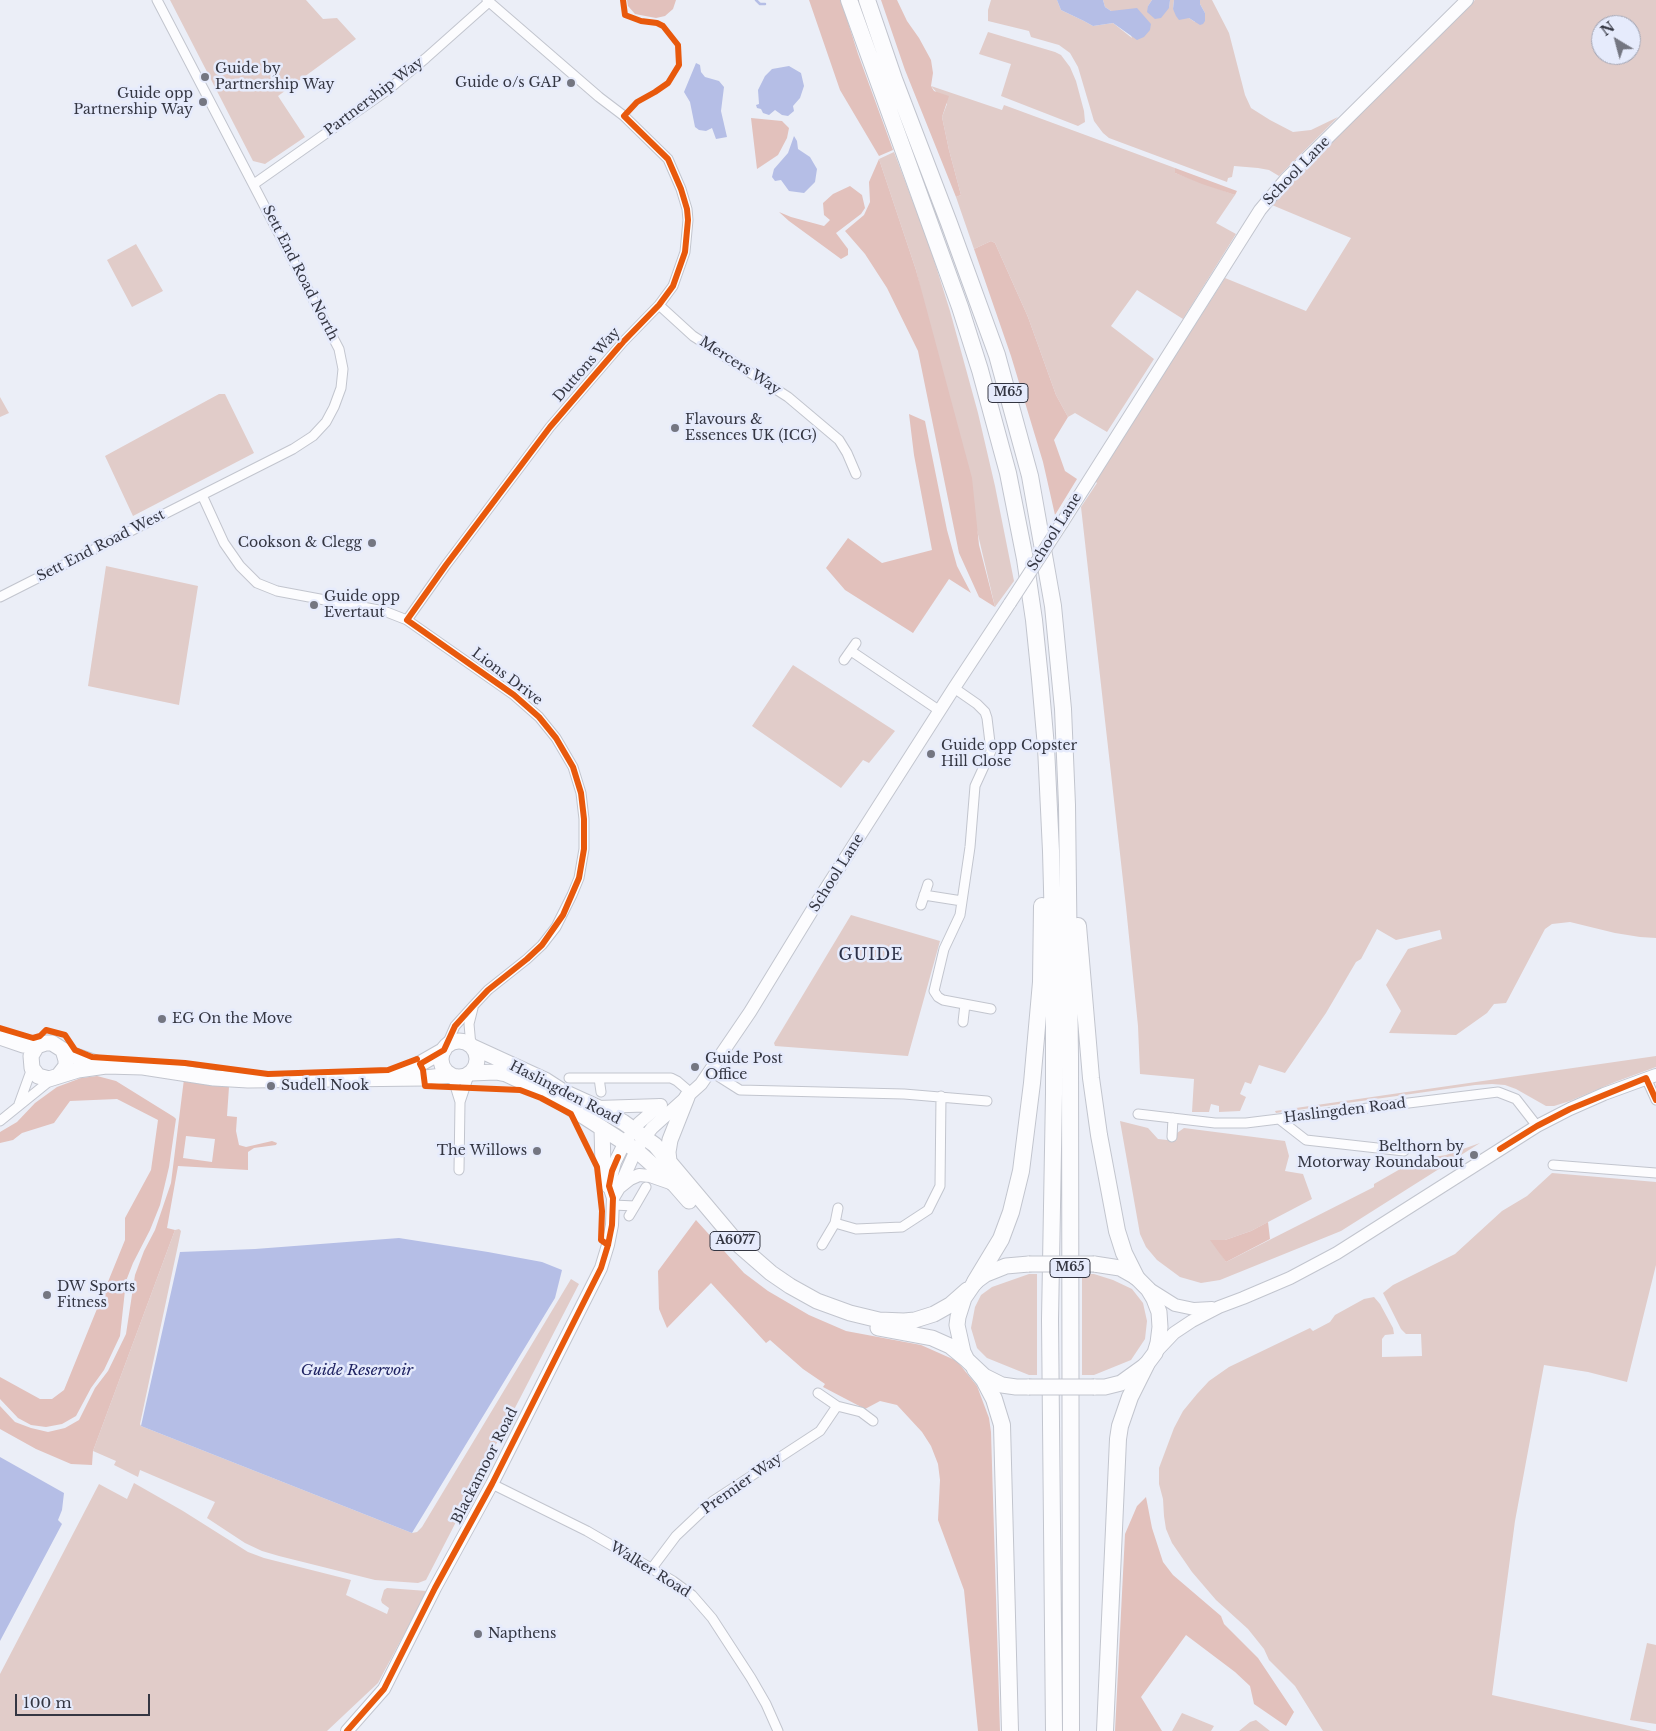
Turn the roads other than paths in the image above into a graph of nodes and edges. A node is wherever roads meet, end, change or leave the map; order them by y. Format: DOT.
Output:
graph roads {
  1 [pos="157,0"];
  2 [pos="849,0"];
  3 [pos="867,0"];
  4 [pos="1466,0"];
  5 [pos="488,1"];
  6 [pos="254,184"];
  7 [pos="659,305"];
  8 [pos="856,474"];
  9 [pos="202,495"];
  10 [pos="0,597"];
  11 [pos="407,620"];
  12 [pos="844,660"];
  13 [pos="954,688"];
  14 [pos="940,710"];
  15 [pos="1046,747"];
  16 [pos="1067,805"];
  17 [pos="928,884"];
  18 [pos="924,895"];
  19 [pos="962,901"];
  20 [pos="921,905"];
  21 [pos="965,1004"];
  22 [pos="473,1006"];
  23 [pos="991,1009"];
  24 [pos="962,1022"];
  25 [pos="2,1038"];
  26 [pos="37,1046"];
  27 [pos="472,1047"];
  28 [pos="444,1049"];
  29 [pos="63,1050"];
  30 [pos="106,1066"];
  31 [pos="31,1067"];
  32 [pos="710,1071"];
  33 [pos="470,1074"];
  34 [pos="452,1076"];
  35 [pos="57,1077"];
  36 [pos="1651,1077"];
  37 [pos="569,1078"];
  38 [pos="600,1078"];
  39 [pos="393,1079"];
  40 [pos="689,1095"];
  41 [pos="941,1096"];
  42 [pos="599,1099"];
  43 [pos="1656,1100"];
  44 [pos="987,1101"];
  45 [pos="460,1102"];
  46 [pos="19,1105"];
  47 [pos="660,1105"];
  48 [pos="1138,1114"];
  49 [pos="1173,1118"];
  50 [pos="1279,1119"];
  51 [pos="0,1121"];
  52 [pos="1537,1126"];
  53 [pos="602,1128"];
  54 [pos="639,1133"];
  55 [pos="1172,1137"];
  56 [pos="630,1146"];
  57 [pos="1404,1152"];
  58 [pos="670,1161"];
  59 [pos="1553,1165"];
  60 [pos="459,1170"];
  61 [pos="1656,1173"];
  62 [pos="675,1185"];
  63 [pos="646,1187"];
  64 [pos="614,1194"];
  65 [pos="635,1206"];
  66 [pos="838,1208"];
  67 [pos="629,1216"];
  68 [pos="835,1223"];
  69 [pos="822,1245"];
  70 [pos="1141,1281"];
  71 [pos="971,1286"];
  72 [pos="1219,1307"];
  73 [pos="1150,1359"];
  74 [pos="971,1364"];
  75 [pos="818,1393"];
  76 [pos="837,1406"];
  77 [pos="873,1421"];
  78 [pos="492,1484"];
  79 [pos="652,1568"];
  80 [pos="347,1731"];
  81 [pos="778,1731"];
  82 [pos="1010,1731"];
  83 [pos="1054,1731"];
  84 [pos="1071,1731"];
  85 [pos="1105,1731"];
  1 -- 6 [label="street, Sett End Road North"];
  2 -- 15 [label="highway, M65"];
  3 -- 16 [label="highway, M65"];
  4 -- 13 [label="main road, School Lane, bridge"];
  5 -- 6 [label="street, Partnership Way"];
  5 -- 7 [label="street, Duttons Way"];
  6 -- 9 [label="street, Sett End Road North"];
  7 -- 8 [label="street, Mercers Way"];
  7 -- 11 [label="street, Duttons Way"];
  9 -- 10 [label="street, Sett End Road West"];
  9 -- 11 [label="street, Lions Drive"];
  11 -- 22 [label="street, Lions Drive"];
  12 -- 14 [label="street"];
  13 -- 14 [label="main road, School Lane"];
  13 -- 19 [label="street"];
  14 -- 32 [label="main road, School Lane"];
  15 -- 71 [label="highway"];
  15 -- 83 [label="highway, M65"];
  16 -- 70 [label="highway"];
  16 -- 84 [label="highway, M65"];
  17 -- 18 [label="street"];
  18 -- 19 [label="street"];
  18 -- 20 [label="street"];
  19 -- 21 [label="street"];
  21 -- 23 [label="street"];
  21 -- 24 [label="street"];
  22 -- 27 [label="street"];
  22 -- 28 [label="street, Lions Drive"];
  25 -- 26 [label="highway, A6077"];
  25 -- 31 [label="highway, A6077"];
  26 -- 29 [label="highway, A6077"];
  26 -- 31 [label="highway"];
  27 -- 28 [label="highway, A6077"];
  27 -- 33 [label="highway"];
  27 -- 42 [label="highway, Haslingden Road / A6077"];
  28 -- 34 [label="highway"];
  28 -- 39 [label="highway, A6077"];
  29 -- 30 [label="highway, A6077"];
  29 -- 35 [label="highway"];
  30 -- 35 [label="highway, A6077"];
  30 -- 39 [label="highway, A6077"];
  31 -- 35 [label="highway, A6077"];
  31 -- 46 [label="street"];
  32 -- 40 [label="main road, School Lane"];
  32 -- 41 [label="street"];
  33 -- 34 [label="highway, A6077"];
  33 -- 45 [label="street"];
  33 -- 53 [label="highway, Haslingden Road / A6077"];
  34 -- 39 [label="highway, A6077"];
  34 -- 45 [label="street"];
  35 -- 46 [label="street"];
  36 -- 43 [label="street"];
  36 -- 52 [label="main road"];
  37 -- 38 [label="street, Haslingden Road"];
  38 -- 40 [label="street, Haslingden Road"];
  38 -- 42 [label="street, Haslingden Road"];
  40 -- 47 [label="main road"];
  40 -- 54 [label="main road, School Lane"];
  40 -- 58 [label="highway"];
  41 -- 44 [label="street"];
  41 -- 68 [label="street"];
  42 -- 47 [label="main road"];
  42 -- 54 [label="highway, Haslingden Road / A6077"];
  45 -- 60 [label="street"];
  46 -- 51 [label="street"];
  47 -- 54 [label="main road"];
  48 -- 49 [label="street, Haslingden Road"];
  49 -- 50 [label="street, Haslingden Road"];
  49 -- 55 [label="street"];
  50 -- 52 [label="street, Haslingden Road"];
  50 -- 57 [label="street"];
  52 -- 72 [label="main road"];
  53 -- 56 [label="highway, Haslingden Road / A6077"];
  53 -- 64 [label="highway"];
  54 -- 56 [label="main road, Blackamoor Road"];
  54 -- 58 [label="highway, Haslingden Road / A6077"];
  56 -- 62 [label="highway, Haslingden Road / A6077"];
  56 -- 64 [label="main road, Blackamoor Road"];
  58 -- 71 [label="highway, Haslingden Road / A6077"];
  59 -- 61 [label="street"];
  62 -- 64 [label="main road"];
  62 -- 74 [label="highway, Haslingden Road / A6077"];
  63 -- 65 [label="street"];
  64 -- 65 [label="street"];
  64 -- 78 [label="main road, Blackamoor Road"];
  65 -- 67 [label="street"];
  66 -- 68 [label="street"];
  68 -- 69 [label="street"];
  70 -- 71 [label="highway, A6077, bridge"];
  70 -- 72 [label="main road"];
  70 -- 73 [label="highway"];
  71 -- 74 [label="highway"];
  72 -- 73 [label="main road"];
  73 -- 74 [label="highway, A6077, bridge"];
  73 -- 85 [label="highway"];
  74 -- 82 [label="highway"];
  75 -- 76 [label="street"];
  76 -- 77 [label="street"];
  76 -- 79 [label="street, Premier Way"];
  78 -- 79 [label="street, Walker Road"];
  78 -- 80 [label="main road, Blackamoor Road"];
  79 -- 81 [label="street, Walker Road"];
}
